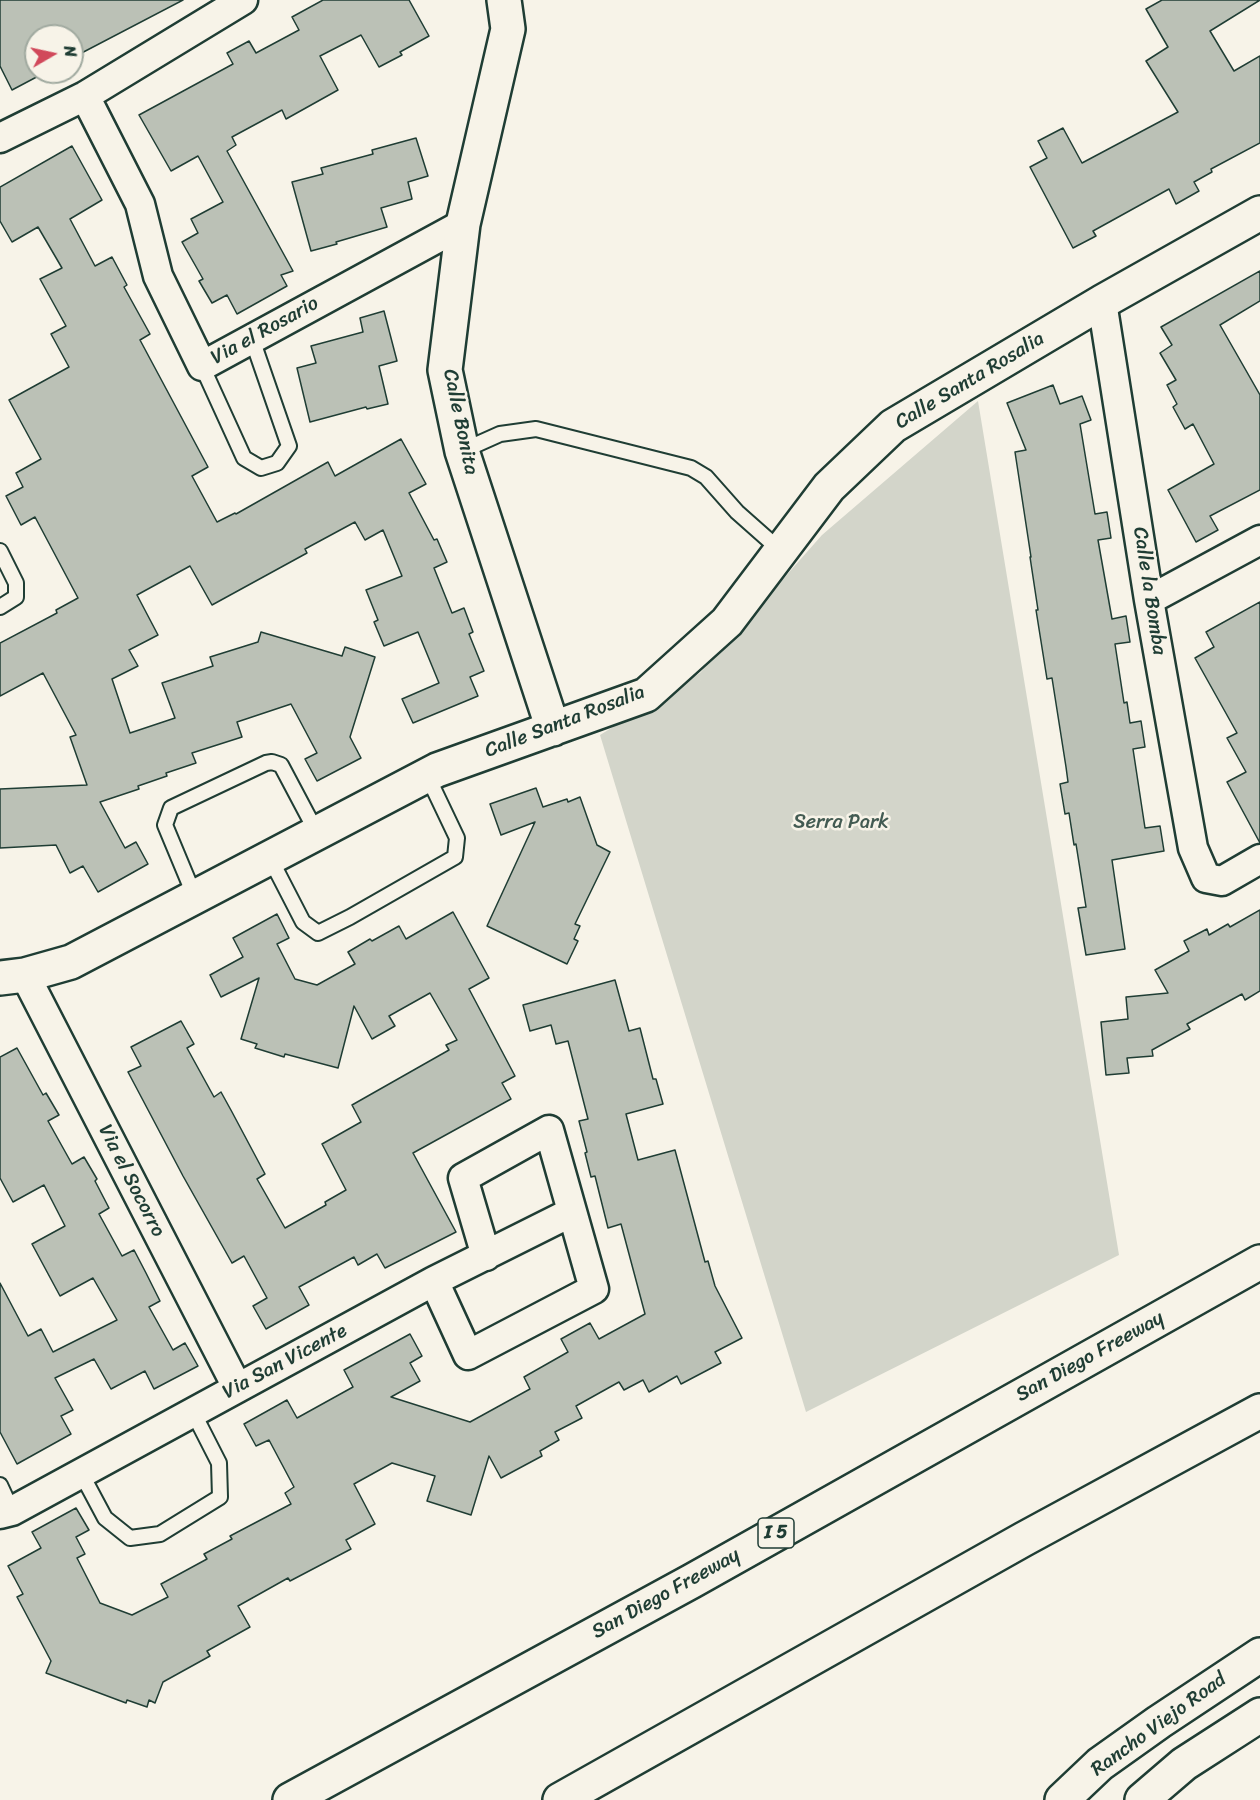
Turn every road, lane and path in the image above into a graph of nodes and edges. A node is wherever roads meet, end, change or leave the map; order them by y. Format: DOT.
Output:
graph roads {
  1 [pos="243,0"];
  2 [pos="504,0"];
  3 [pos="217,7"];
  4 [pos="85,96"];
  5 [pos="3,131"];
  6 [pos="1260,213"];
  7 [pos="463,224"];
  8 [pos="1102,302"];
  9 [pos="252,339"];
  10 [pos="202,366"];
  11 [pos="462,451"];
  12 [pos="1260,540"];
  13 [pos="0,551"];
  14 [pos="781,551"];
  15 [pos="1149,600"];
  16 [pos="0,607"];
  17 [pos="553,729"];
  18 [pos="427,775"];
  19 [pos="317,833"];
  20 [pos="270,858"];
  21 [pos="1260,859"];
  22 [pos="195,897"];
  23 [pos="12,977"];
  24 [pos="572,1212"];
  25 [pos="486,1256"];
  26 [pos="1260,1262"];
  27 [pos="434,1281"];
  28 [pos="237,1387"];
  29 [pos="1260,1411"];
  30 [pos="193,1412"];
  31 [pos="81,1473"];
  32 [pos="0,1485"];
  33 [pos="6,1513"];
  34 [pos="1260,1655"];
  35 [pos="1260,1715"];
  36 [pos="290,1800"];
  37 [pos="560,1800"];
  38 [pos="1062,1800"];
  39 [pos="1142,1800"];
  1 -- 3 [label="street"];
  2 -- 7 [label="main road, Calle Bonita"];
  3 -- 4 [label="street"];
  4 -- 5 [label="street"];
  4 -- 10 [label="street, Via el Rosario"];
  6 -- 8 [label="main road, Calle Santa Rosalia"];
  7 -- 9 [label="street, Via el Rosario"];
  7 -- 11 [label="main road, Calle Bonita"];
  8 -- 14 [label="main road, Calle Santa Rosalia"];
  8 -- 15 [label="street, Calle la Bomba"];
  9 -- 10 [label="street, Via el Rosario"];
  9 -- 10 [label="lane"];
  11 -- 14 [label="lane"];
  11 -- 17 [label="main road, Calle Bonita"];
  12 -- 15 [label="street"];
  13 -- 16 [label="lane"];
  14 -- 17 [label="main road, Calle Santa Rosalia"];
  15 -- 21 [label="street, Calle la Bomba"];
  17 -- 18 [label="main road, Calle Santa Rosalia"];
  18 -- 19 [label="main road, Calle Santa Rosalia"];
  18 -- 20 [label="lane"];
  19 -- 20 [label="main road, Calle Santa Rosalia"];
  19 -- 22 [label="lane"];
  20 -- 22 [label="main road, Calle Santa Rosalia"];
  22 -- 23 [label="main road, Calle Santa Rosalia"];
  23 -- 28 [label="street, Via el Socorro"];
  24 -- 25 [label="street, Via San Vicente"];
  24 -- 25 [label="street"];
  24 -- 27 [label="street"];
  25 -- 27 [label="street, Via San Vicente"];
  26 -- 36 [label="main road, San Diego Freeway / I 5"];
  27 -- 28 [label="street, Via San Vicente"];
  28 -- 30 [label="street, Via San Vicente"];
  29 -- 37 [label="main road"];
  30 -- 31 [label="street, Via San Vicente"];
  30 -- 31 [label="lane"];
  31 -- 33 [label="street, Via San Vicente"];
  32 -- 33 [label="lane"];
  34 -- 38 [label="main road, Rancho Viejo Road"];
  35 -- 39 [label="main road"];
}
